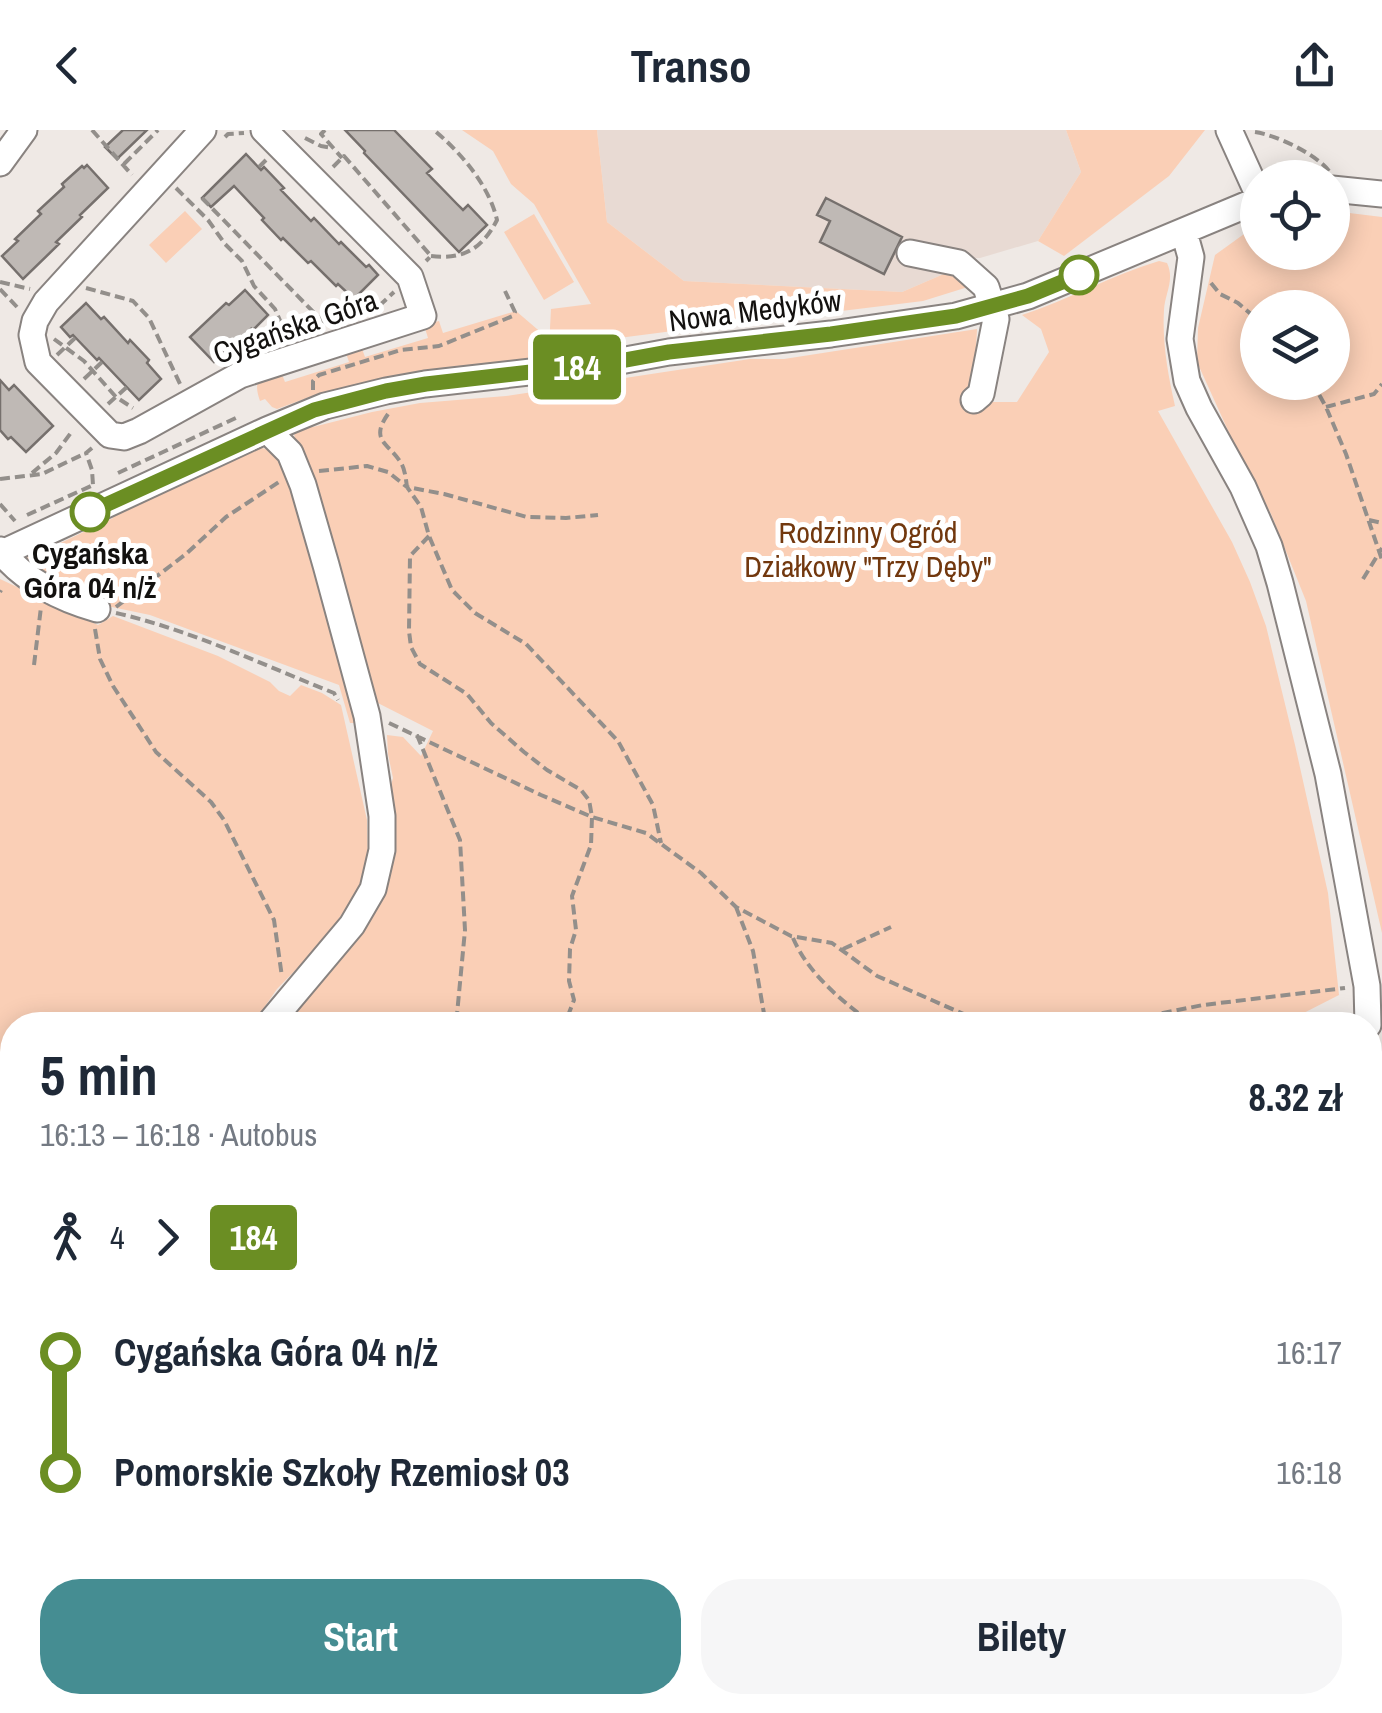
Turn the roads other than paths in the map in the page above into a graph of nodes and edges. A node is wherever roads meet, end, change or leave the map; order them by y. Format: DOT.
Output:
graph roads {
  1 [pos="24,130"];
  2 [pos="1229,130"];
  3 [pos="256,131"];
  4 [pos="210,138"];
  5 [pos="1242,160"];
  6 [pos="0,163"];
  7 [pos="1350,186"];
  8 [pos="1382,194"];
  9 [pos="1240,206"];
  10 [pos="1184,232"];
  11 [pos="910,252"];
  12 [pos="994,306"];
  13 [pos="974,400"];
  14 [pos="267,430"];
  15 [pos="1,552"];
  16 [pos="97,609"];
  17 [pos="279,1012"];
  18 [pos="1368,1012"];
  1 -- 6 [label="street"];
  2 -- 5 [label="street"];
  3 -- 4 [label="street, Cygańska Góra"];
  7 -- 8 [label="street"];
  9 -- 10 [label="street, Nowa Medyków"];
  10 -- 12 [label="street, Nowa Medyków"];
  10 -- 18 [label="street"];
  11 -- 12 [label="street"];
  12 -- 13 [label="street"];
  12 -- 14 [label="street, Nowa Medyków"];
  14 -- 15 [label="street"];
  14 -- 17 [label="street"];
  15 -- 16 [label="street"];
}
